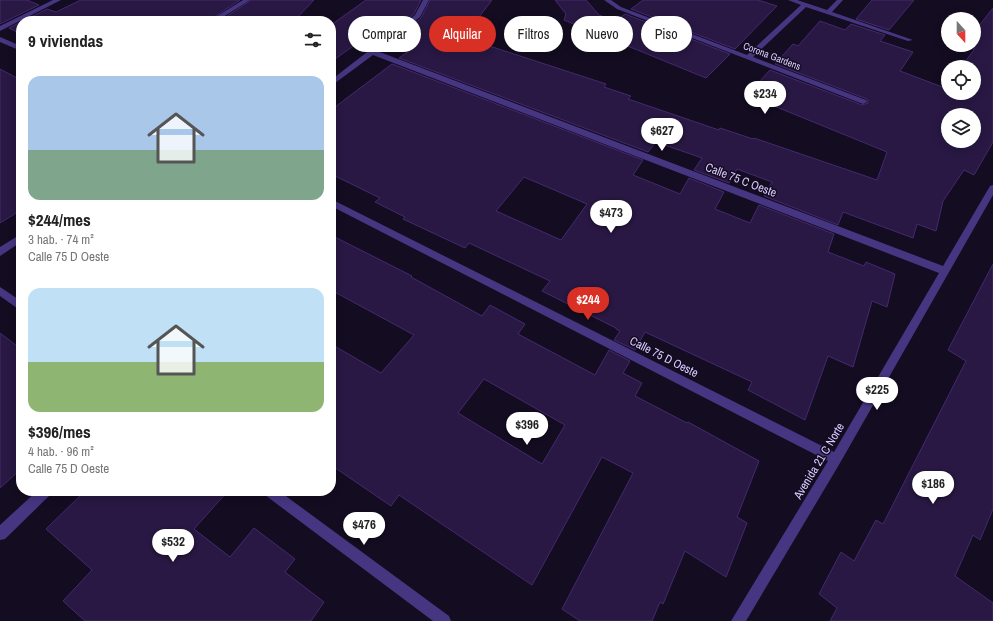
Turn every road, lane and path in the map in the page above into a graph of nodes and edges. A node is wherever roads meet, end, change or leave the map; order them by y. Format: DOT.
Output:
graph roads {
  1 [pos="58,0"];
  2 [pos="248,0"];
  3 [pos="426,0"];
  4 [pos="607,0"];
  5 [pos="791,0"];
  6 [pos="840,0"];
  7 [pos="805,5"];
  8 [pos="828,12"];
  9 [pos="26,16"];
  10 [pos="221,16"];
  11 [pos="418,16"];
  12 [pos="16,21"];
  13 [pos="0,29"];
  14 [pos="0,39"];
  15 [pos="910,40"];
  16 [pos="16,47"];
  17 [pos="372,52"];
  18 [pos="748,58"];
  19 [pos="336,80"];
  20 [pos="863,102"];
  21 [pos="993,188"];
  22 [pos="336,205"];
  23 [pos="16,241"];
  24 [pos="0,252"];
  25 [pos="945,271"];
  26 [pos="0,291"];
  27 [pos="16,303"];
  28 [pos="836,459"];
  29 [pos="41,496"];
  30 [pos="276,496"];
  31 [pos="0,534"];
  32 [pos="444,621"];
  33 [pos="738,621"];
  1 -- 9 [label="street"];
  2 -- 10 [label="street"];
  3 -- 11 [label="street"];
  4 -- 18 [label="street, Corona Gardens"];
  5 -- 7 [label="street"];
  6 -- 8 [label="street"];
  7 -- 8 [label="street"];
  7 -- 18 [label="street"];
  8 -- 15 [label="street"];
  12 -- 13 [label="street"];
  14 -- 16 [label="street"];
  17 -- 19 [label="street"];
  17 -- 25 [label="street, Calle 75 C Oeste"];
  18 -- 20 [label="street, Corona Gardens"];
  21 -- 25 [label="street, Avenida 21 C Norte"];
  22 -- 28 [label="street, Calle 75 D Oeste"];
  23 -- 24 [label="street"];
  25 -- 28 [label="street, Avenida 21 C Norte"];
  26 -- 27 [label="street"];
  28 -- 33 [label="street, Avenida 21 C Norte"];
  29 -- 31 [label="street"];
  30 -- 32 [label="street"];
}
